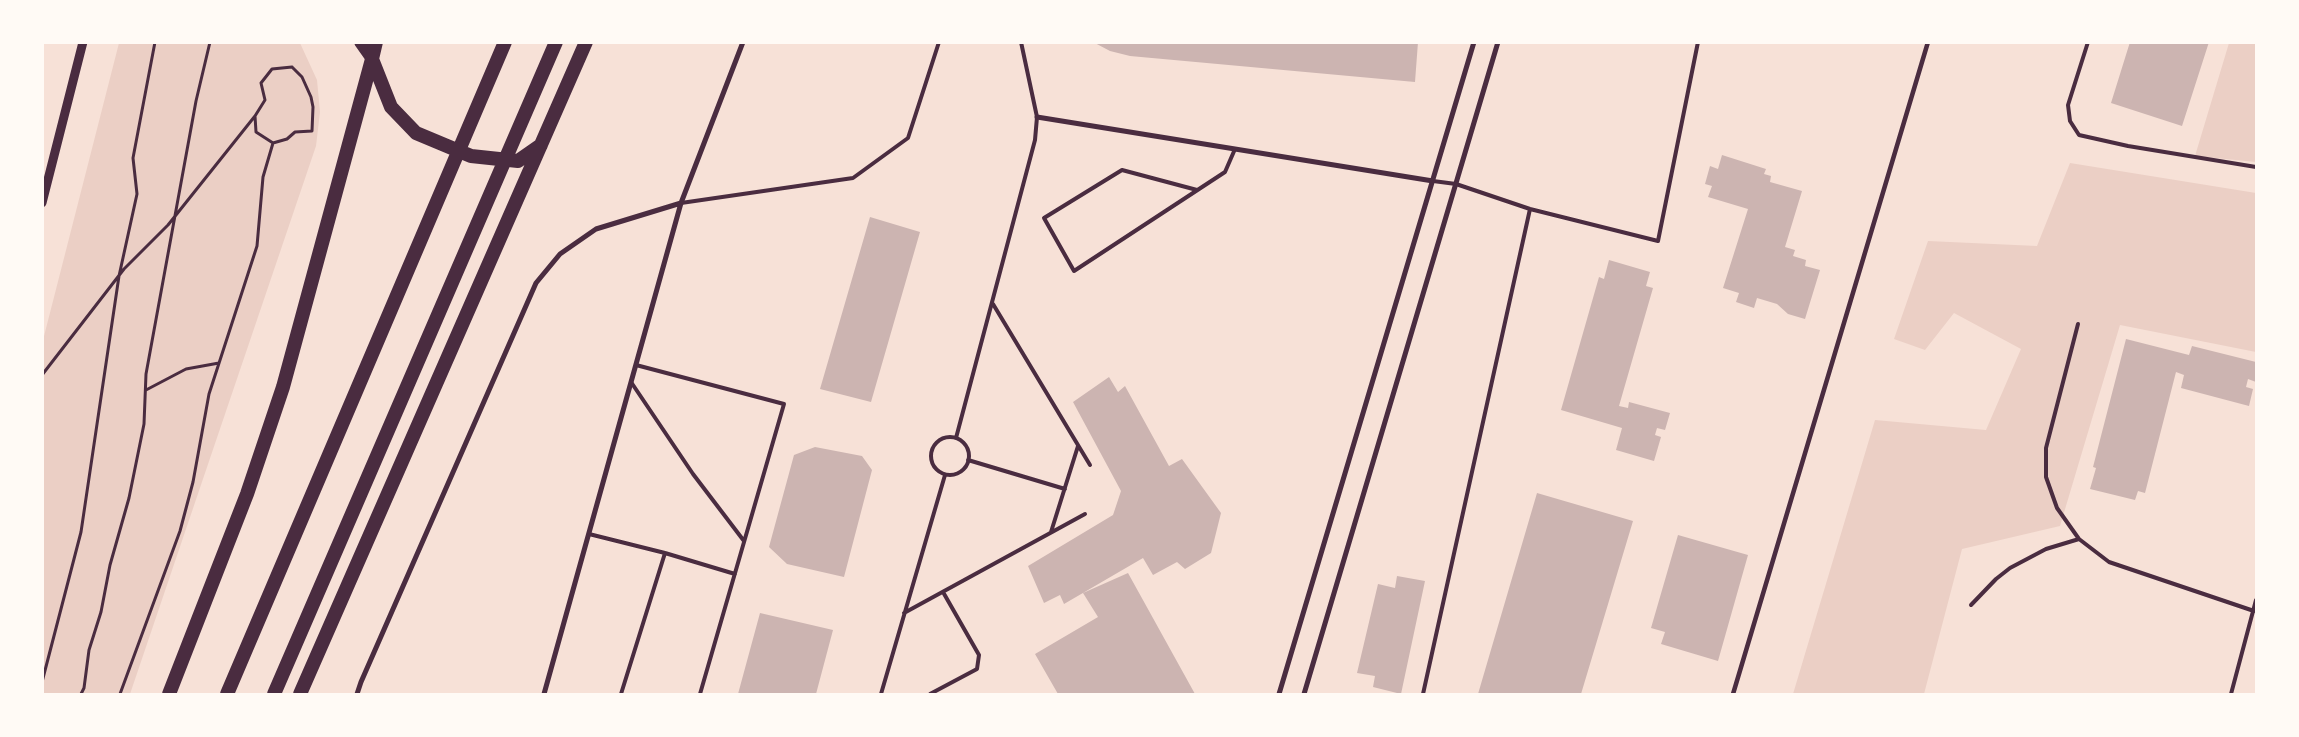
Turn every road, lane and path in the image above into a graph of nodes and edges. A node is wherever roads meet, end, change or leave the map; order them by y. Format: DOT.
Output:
graph roads {
  1 [pos="83,42"];
  2 [pos="156,42"];
  3 [pos="210,42"];
  4 [pos="360,42"];
  5 [pos="376,42"];
  6 [pos="505,42"];
  7 [pos="556,42"];
  8 [pos="586,42"];
  9 [pos="743,42"];
  10 [pos="939,42"];
  11 [pos="1021,42"];
  12 [pos="1474,42"];
  13 [pos="1498,42"];
  14 [pos="1698,42"];
  15 [pos="1928,42"];
  16 [pos="2088,42"];
  17 [pos="372,59"];
  18 [pos="254,116"];
  19 [pos="1038,117"];
  20 [pos="273,143"];
  21 [pos="542,144"];
  22 [pos="1235,149"];
  23 [pos="2256,167"];
  24 [pos="1433,181"];
  25 [pos="1456,184"];
  26 [pos="1198,190"];
  27 [pos="42,203"];
  28 [pos="680,203"];
  29 [pos="1530,209"];
  30 [pos="174,216"];
  31 [pos="119,276"];
  32 [pos="993,304"];
  33 [pos="2078,324"];
  34 [pos="220,363"];
  35 [pos="636,365"];
  36 [pos="42,375"];
  37 [pos="631,382"];
  38 [pos="146,390"];
  39 [pos="956,438"];
  40 [pos="1078,445"];
  41 [pos="968,460"];
  42 [pos="1090,465"];
  43 [pos="945,474"];
  44 [pos="1065,489"];
  45 [pos="1085,514"];
  46 [pos="1052,532"];
  47 [pos="589,534"];
  48 [pos="2079,539"];
  49 [pos="744,541"];
  50 [pos="665,553"];
  51 [pos="735,574"];
  52 [pos="943,592"];
  53 [pos="2256,600"];
  54 [pos="1971,605"];
  55 [pos="2254,611"];
  56 [pos="904,613"];
  57 [pos="42,682"];
  58 [pos="80,694"];
  59 [pos="120,694"];
  60 [pos="169,694"];
  61 [pos="227,694"];
  62 [pos="274,694"];
  63 [pos="300,694"];
  64 [pos="357,694"];
  65 [pos="544,694"];
  66 [pos="621,694"];
  67 [pos="700,694"];
  68 [pos="881,694"];
  69 [pos="930,694"];
  70 [pos="1279,694"];
  71 [pos="1304,694"];
  72 [pos="1423,694"];
  73 [pos="1733,694"];
  74 [pos="2231,694"];
  1 -- 27 [label="street"];
  2 -- 31 [label="path"];
  3 -- 30 [label="path"];
  4 -- 17 [label="main road"];
  5 -- 17 [label="highway"];
  6 -- 61 [label="highway"];
  7 -- 62 [label="highway"];
  8 -- 21 [label="highway"];
  9 -- 28 [label="street"];
  10 -- 28 [label="lane"];
  11 -- 19 [label="lane"];
  12 -- 24 [label="street"];
  13 -- 25 [label="street"];
  14 -- 29 [label="lane"];
  15 -- 73 [label="street"];
  16 -- 23 [label="lane"];
  17 -- 21 [label="highway"];
  17 -- 60 [label="highway"];
  18 -- 20 [label="path"];
  18 -- 20 [label="path"];
  18 -- 30 [label="path"];
  19 -- 22 [label="street"];
  19 -- 32 [label="lane"];
  20 -- 34 [label="path"];
  21 -- 63 [label="highway"];
  22 -- 24 [label="street"];
  22 -- 26 [label="lane"];
  24 -- 25 [label="lane"];
  24 -- 70 [label="street"];
  25 -- 29 [label="lane"];
  25 -- 71 [label="street"];
  26 -- 26 [label="lane"];
  28 -- 35 [label="street"];
  28 -- 64 [label="street"];
  29 -- 72 [label="lane"];
  30 -- 31 [label="path"];
  30 -- 38 [label="path"];
  31 -- 36 [label="path"];
  31 -- 57 [label="path"];
  32 -- 39 [label="lane"];
  32 -- 40 [label="lane"];
  33 -- 48 [label="lane"];
  34 -- 38 [label="path"];
  34 -- 59 [label="path"];
  35 -- 37 [label="street"];
  35 -- 49 [label="lane"];
  37 -- 47 [label="street"];
  37 -- 49 [label="lane"];
  38 -- 58 [label="path"];
  39 -- 41 [label="lane"];
  39 -- 43 [label="lane"];
  40 -- 42 [label="lane"];
  40 -- 44 [label="lane"];
  41 -- 43 [label="lane"];
  41 -- 44 [label="lane"];
  43 -- 56 [label="lane"];
  44 -- 46 [label="lane"];
  45 -- 46 [label="lane"];
  46 -- 52 [label="lane"];
  47 -- 50 [label="lane"];
  47 -- 65 [label="street"];
  48 -- 54 [label="lane"];
  48 -- 55 [label="lane"];
  49 -- 51 [label="lane"];
  50 -- 51 [label="lane"];
  50 -- 66 [label="lane"];
  51 -- 67 [label="lane"];
  52 -- 56 [label="lane"];
  52 -- 69 [label="lane"];
  53 -- 55 [label="lane"];
  55 -- 74 [label="lane"];
  56 -- 68 [label="lane"];
}
